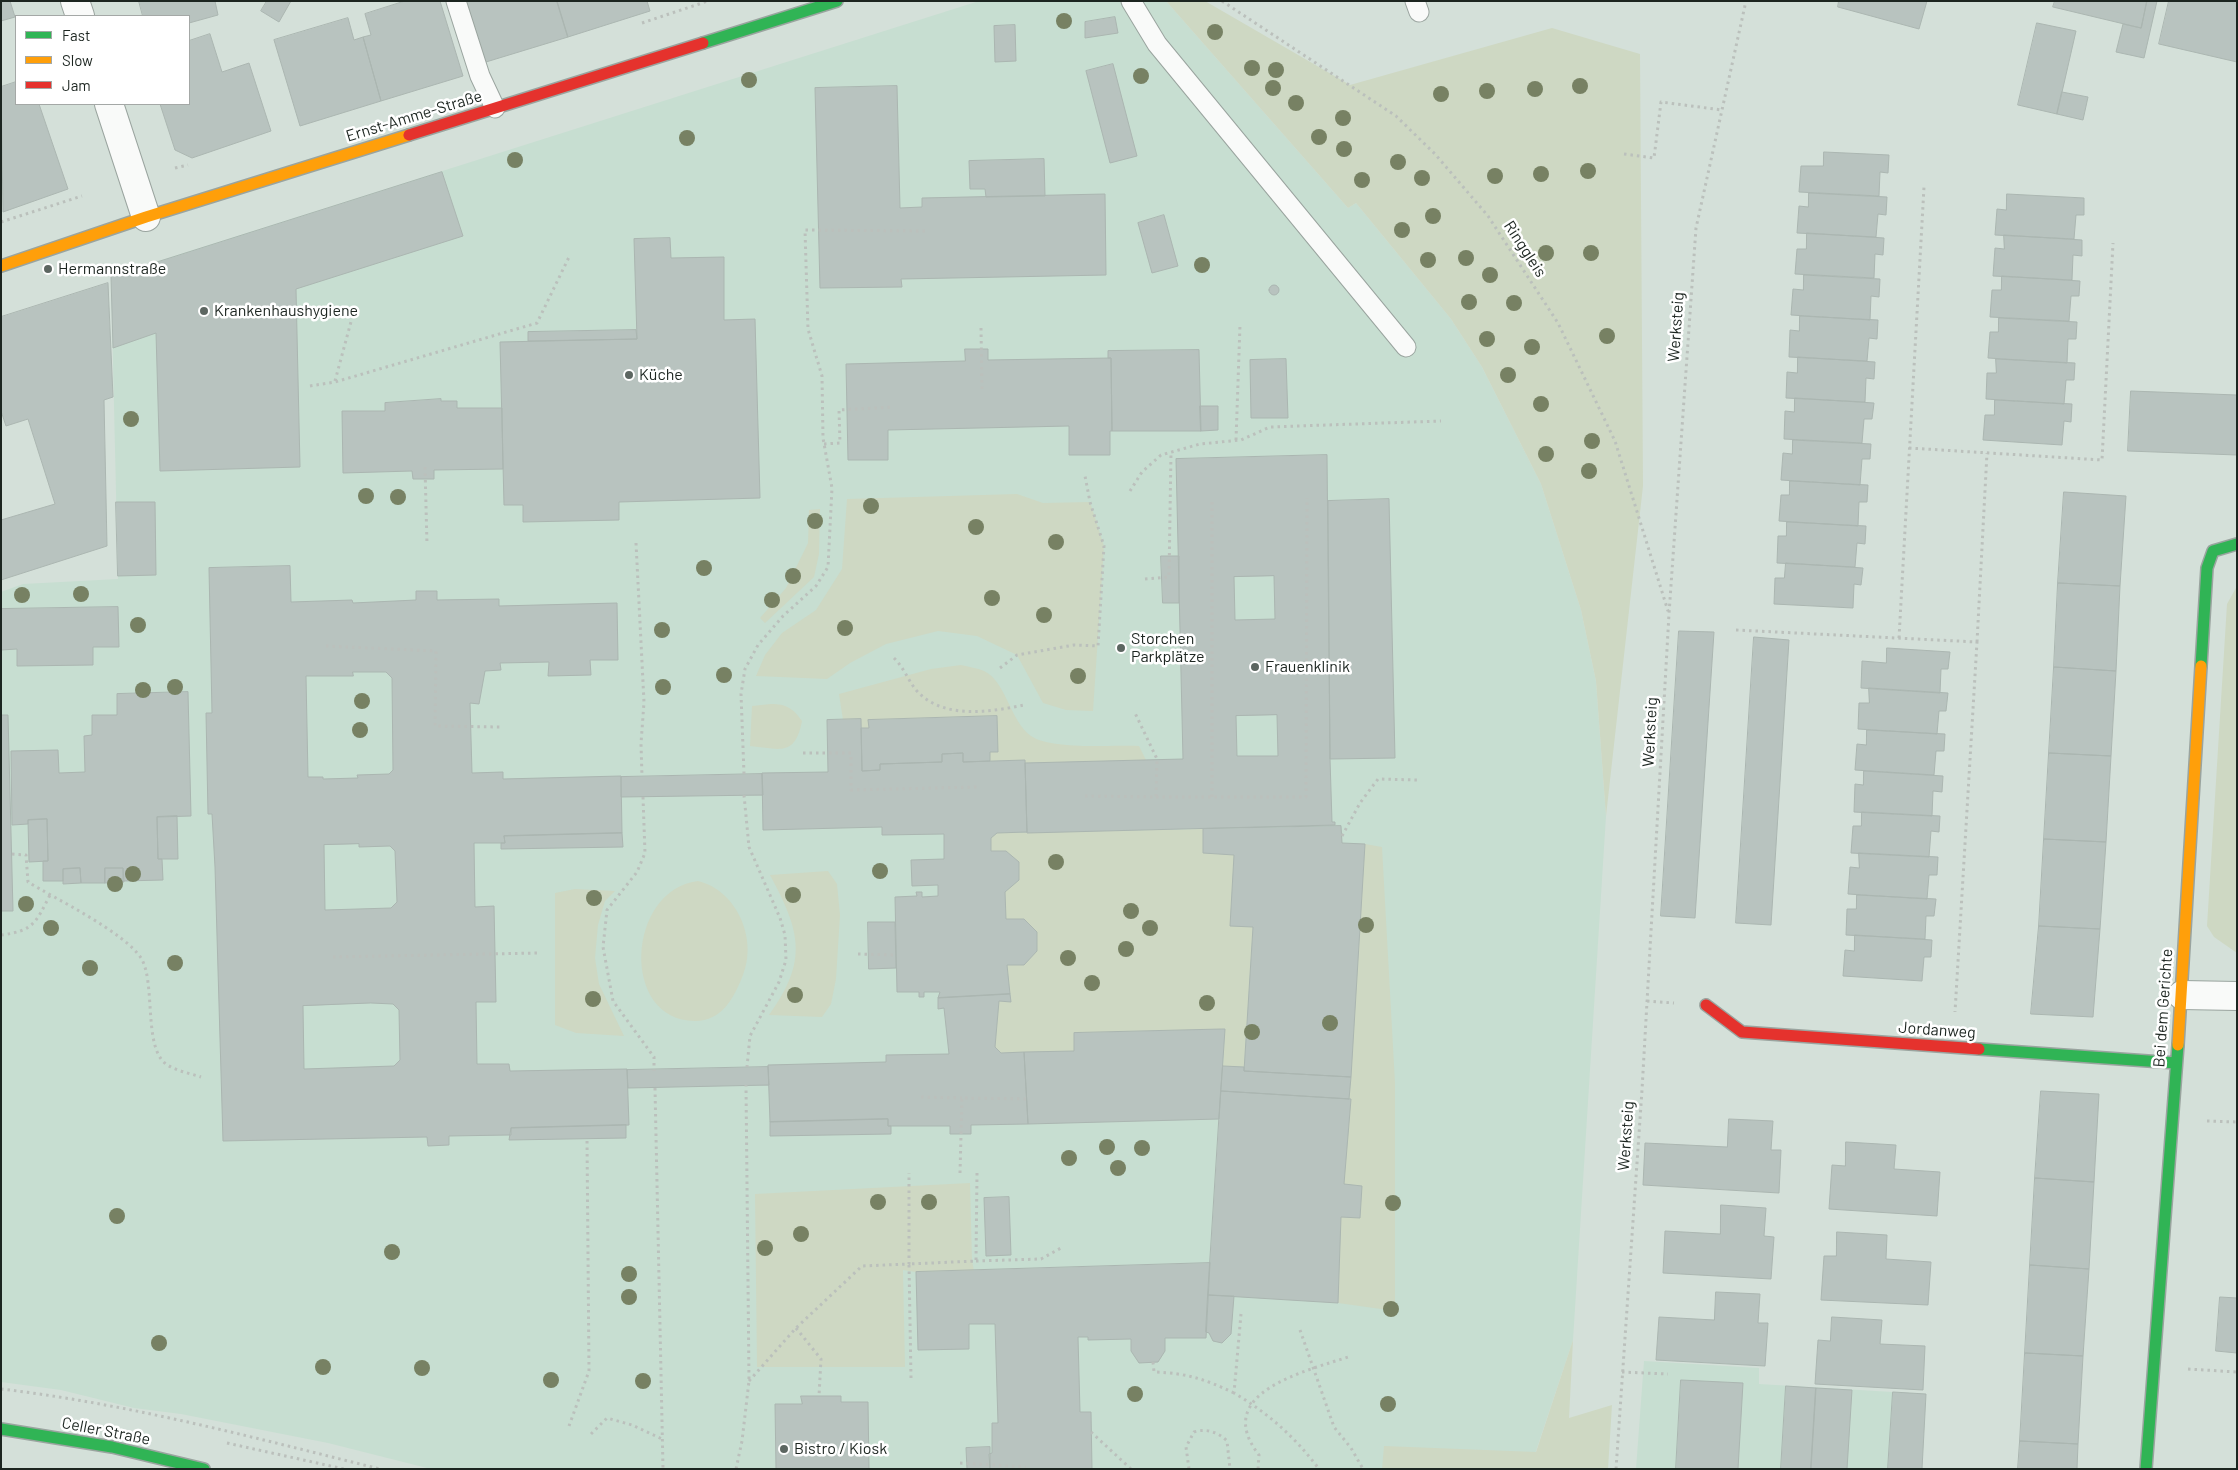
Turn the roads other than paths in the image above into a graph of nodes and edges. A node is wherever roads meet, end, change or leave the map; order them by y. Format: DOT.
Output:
graph roads {
  1 [pos="75,1"];
  2 [pos="456,1"];
  3 [pos="837,1"];
  4 [pos="1131,1"];
  5 [pos="824,3"];
  6 [pos="80,15"];
  7 [pos="109,105"];
  8 [pos="495,108"];
  9 [pos="146,217"];
  10 [pos="1,266"];
  11 [pos="1406,347"];
  12 [pos="2237,544"];
  13 [pos="2182,995"];
  14 [pos="2237,996"];
  15 [pos="1706,1005"];
  16 [pos="2176,1063"];
  17 [pos="1,1429"];
  18 [pos="204,1469"];
  19 [pos="2146,1469"];
  1 -- 6 [label="street"];
  2 -- 8 [label="lane"];
  3 -- 5 [label="street, Ernst-Amme-Straße"];
  4 -- 11 [label="lane"];
  5 -- 8 [label="street, Ernst-Amme-Straße"];
  7 -- 9 [label="street"];
  8 -- 9 [label="street, Ernst-Amme-Straße"];
  9 -- 10 [label="street, Ernst-Amme-Straße"];
  12 -- 13 [label="street, Bei dem Gerichte"];
  13 -- 14 [label="street"];
  13 -- 16 [label="street, Bei dem Gerichte"];
  15 -- 16 [label="street, Jordanweg"];
  16 -- 19 [label="street, Bei dem Gerichte"];
  17 -- 18 [label="street, Celler Straße"];
}
